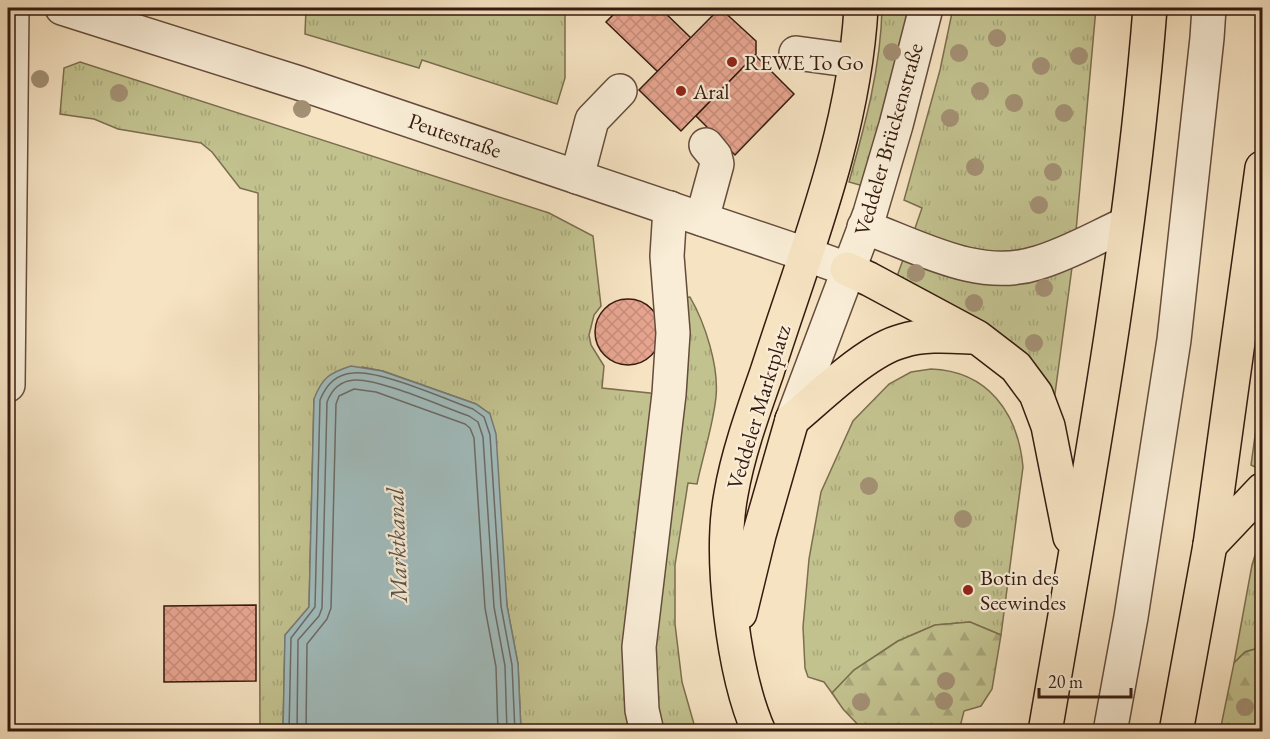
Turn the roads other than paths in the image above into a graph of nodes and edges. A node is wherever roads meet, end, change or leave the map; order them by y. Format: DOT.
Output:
graph roads {
  1 [pos="12,8"];
  2 [pos="62,8"];
  3 [pos="861,8"];
  4 [pos="926,8"];
  5 [pos="1149,8"];
  6 [pos="1209,8"];
  7 [pos="796,53"];
  8 [pos="855,61"];
  9 [pos="620,91"];
  10 [pos="706,145"];
  11 [pos="1263,168"];
  12 [pos="577,177"];
  13 [pos="670,208"];
  14 [pos="702,219"];
  15 [pos="1126,224"];
  16 [pos="864,227"];
  17 [pos="805,254"];
  18 [pos="847,269"];
  19 [pos="976,337"];
  20 [pos="8,385"];
  21 [pos="792,420"];
  22 [pos="1263,490"];
  23 [pos="1210,545"];
  24 [pos="1074,560"];
  25 [pos="735,636"];
  26 [pos="647,732"];
  27 [pos="759,732"];
  28 [pos="1045,732"];
  29 [pos="1110,732"];
  30 [pos="1176,732"];
  1 -- 20 [label="street"];
  2 -- 12 [label="street, Peutestraße"];
  3 -- 8 [label="main road, Veddeler Brückenstraße"];
  4 -- 16 [label="street, Veddeler Brückenstraße"];
  5 -- 15 [label="main road"];
  6 -- 29 [label="street"];
  7 -- 8 [label="street"];
  8 -- 17 [label="main road, Veddeler Brückenstraße"];
  9 -- 12 [label="street"];
  10 -- 14 [label="street"];
  11 -- 23 [label="main road"];
  12 -- 13 [label="street, Peutestraße"];
  13 -- 14 [label="street, Peutestraße"];
  13 -- 26 [label="street"];
  14 -- 17 [label="street, Peutestraße"];
  15 -- 16 [label="street"];
  15 -- 24 [label="main road"];
  16 -- 18 [label="street, Veddeler Brückenstraße"];
  17 -- 18 [label="street, Peutestraße"];
  17 -- 25 [label="main road, Veddeler Marktplatz"];
  18 -- 19 [label="main road"];
  18 -- 21 [label="street, Veddeler Marktplatz"];
  19 -- 21 [label="main road"];
  19 -- 24 [label="main road"];
  21 -- 25 [label="main road, Veddeler Marktplatz"];
  22 -- 23 [label="main road"];
  23 -- 30 [label="main road"];
  24 -- 28 [label="main road"];
  25 -- 27 [label="main road, Veddeler Marktplatz"];
}
